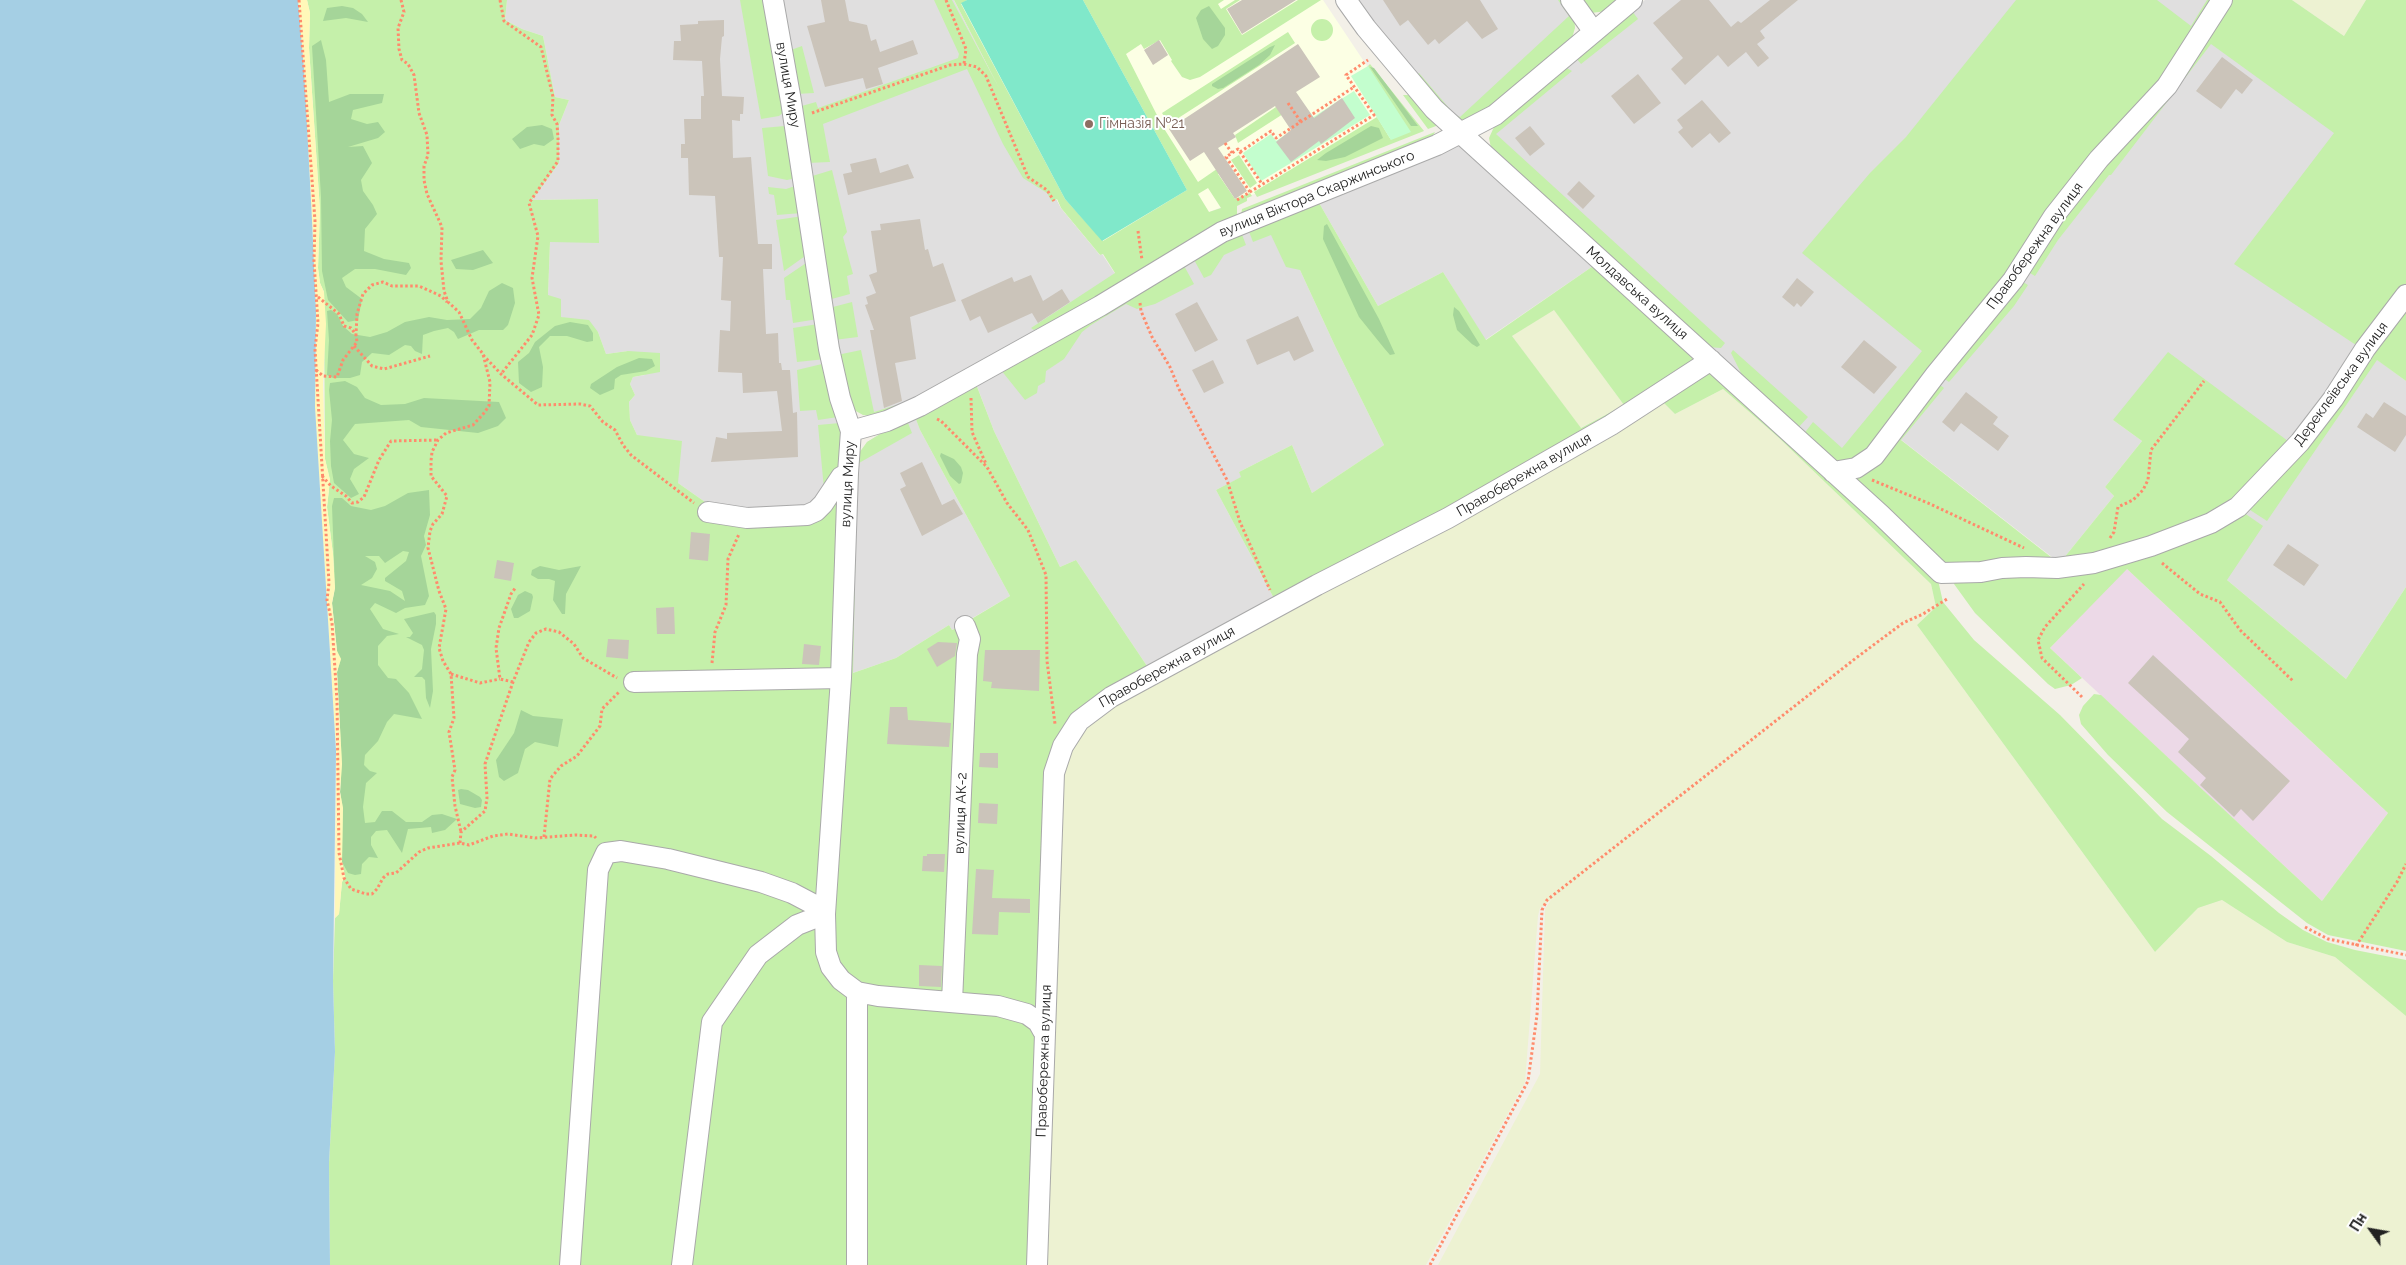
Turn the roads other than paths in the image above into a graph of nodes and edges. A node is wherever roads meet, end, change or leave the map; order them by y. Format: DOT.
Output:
graph roads {
  1 [pos="772,0"];
  2 [pos="1346,0"];
  3 [pos="1571,0"];
  4 [pos="1632,0"];
  5 [pos="2222,0"];
  6 [pos="1594,32"];
  7 [pos="1462,133"];
  8 [pos="2406,295"];
  9 [pos="1711,360"];
  10 [pos="852,431"];
  11 [pos="1833,472"];
  12 [pos="848,473"];
  13 [pos="708,512"];
  14 [pos="1941,573"];
  15 [pos="965,626"];
  16 [pos="841,678"];
  17 [pos="634,682"];
  18 [pos="825,914"];
  19 [pos="857,992"];
  20 [pos="1045,998"];
  21 [pos="952,1002"];
  22 [pos="1027,1014"];
  23 [pos="1044,1031"];
  24 [pos="683,1264"];
  25 [pos="570,1265"];
  26 [pos="857,1265"];
  27 [pos="1037,1265"];
  1 -- 10 [label="street, вулиця Миру"];
  2 -- 7 [label="street, Молдавська вулиця"];
  3 -- 6 [label="street"];
  4 -- 6 [label="street, вулиця Віктора Скаржинського"];
  5 -- 11 [label="street, Правобережна вулиця"];
  6 -- 7 [label="street, вулиця Віктора Скаржинського"];
  7 -- 9 [label="street, Молдавська вулиця"];
  7 -- 10 [label="street, вулиця Віктора Скаржинського"];
  8 -- 14 [label="street, Дереклеївська вулиця"];
  9 -- 11 [label="street, Молдавська вулиця"];
  9 -- 20 [label="street, Правобережна вулиця"];
  10 -- 12 [label="street, вулиця Миру"];
  11 -- 14 [label="street, Молдавська вулиця"];
  12 -- 13 [label="street"];
  12 -- 16 [label="street, вулиця Миру"];
  15 -- 21 [label="street, вулиця АК-2"];
  16 -- 17 [label="street"];
  16 -- 18 [label="street, вулиця Миру"];
  18 -- 19 [label="street, вулиця Миру"];
  18 -- 24 [label="street"];
  18 -- 25 [label="street"];
  19 -- 21 [label="street"];
  19 -- 26 [label="street"];
  20 -- 22 [label="street"];
  20 -- 23 [label="street, Правобережна вулиця"];
  21 -- 22 [label="street"];
  22 -- 23 [label="street"];
  23 -- 27 [label="street, Правобережна вулиця"];
}
